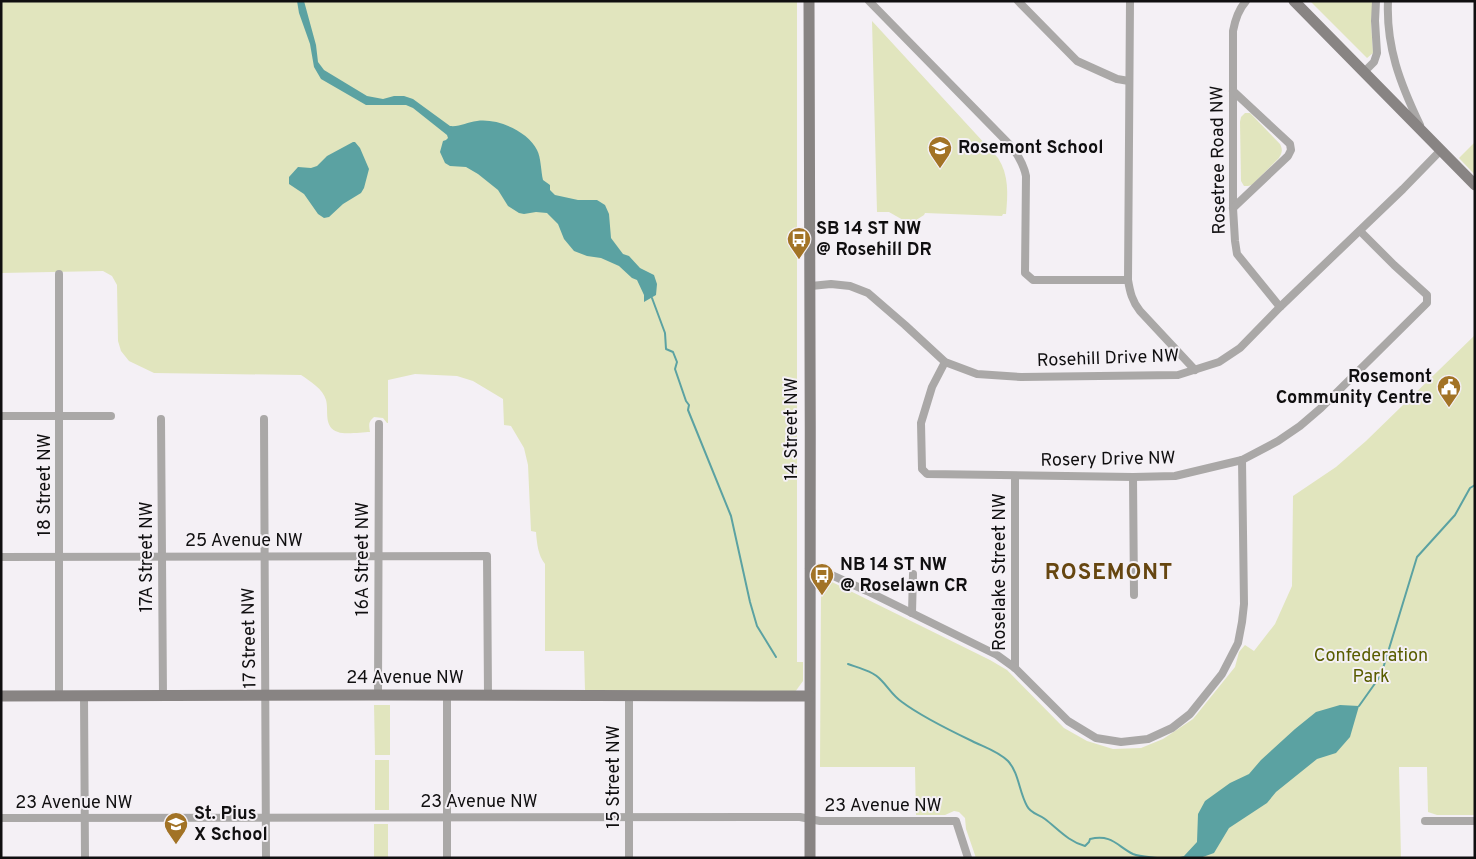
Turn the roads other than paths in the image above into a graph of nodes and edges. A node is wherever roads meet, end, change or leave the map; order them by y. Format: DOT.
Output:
graph roads {
  1 [pos="809,1"];
  2 [pos="868,1"];
  3 [pos="1018,1"];
  4 [pos="1130,1"];
  5 [pos="1246,1"];
  6 [pos="1294,1"];
  7 [pos="1376,1"];
  8 [pos="1388,1"];
  9 [pos="1364,72"];
  10 [pos="1129,81"];
  11 [pos="1233,91"];
  12 [pos="1424,133"];
  13 [pos="1441,150"];
  14 [pos="1475,185"];
  15 [pos="1233,208"];
  16 [pos="1360,231"];
  17 [pos="59,274"];
  18 [pos="1128,280"];
  19 [pos="811,286"];
  20 [pos="1280,307"];
  21 [pos="945,362"];
  22 [pos="1195,370"];
  23 [pos="1,416"];
  24 [pos="60,416"];
  25 [pos="111,416"];
  26 [pos="161,419"];
  27 [pos="264,419"];
  28 [pos="379,424"];
  29 [pos="1242,460"];
  30 [pos="1015,476"];
  31 [pos="1133,477"];
  32 [pos="60,556"];
  33 [pos="264,556"];
  34 [pos="378,556"];
  35 [pos="1,557"];
  36 [pos="162,557"];
  37 [pos="809,568"];
  38 [pos="913,574"];
  39 [pos="1134,596"];
  40 [pos="912,613"];
  41 [pos="1015,668"];
  42 [pos="378,695"];
  43 [pos="447,695"];
  44 [pos="488,695"];
  45 [pos="1,696"];
  46 [pos="59,696"];
  47 [pos="84,696"];
  48 [pos="163,696"];
  49 [pos="266,696"];
  50 [pos="629,696"];
  51 [pos="809,696"];
  52 [pos="266,817"];
  53 [pos="447,817"];
  54 [pos="629,817"];
  55 [pos="1,818"];
  56 [pos="85,818"];
  57 [pos="810,819"];
  58 [pos="1425,821"];
  59 [pos="1475,821"];
  60 [pos="85,858"];
  61 [pos="266,858"];
  62 [pos="448,858"];
  63 [pos="629,858"];
  64 [pos="810,858"];
  65 [pos="968,858"];
  1 -- 19 [label="street, 14 Street NW"];
  2 -- 18 [label="street"];
  3 -- 10 [label="street"];
  4 -- 10 [label="street"];
  5 -- 11 [label="street, Rosetree Road NW"];
  6 -- 9 [label="street"];
  7 -- 9 [label="street"];
  8 -- 12 [label="street"];
  9 -- 12 [label="street"];
  10 -- 18 [label="street"];
  11 -- 15 [label="street, Rosetree Road NW"];
  11 -- 15 [label="street"];
  12 -- 13 [label="street"];
  13 -- 14 [label="street"];
  13 -- 16 [label="street, Rosehill Drive NW"];
  15 -- 20 [label="street, Rosetree Road NW"];
  16 -- 20 [label="street, Rosehill Drive NW"];
  16 -- 29 [label="street, Rosery Drive NW"];
  17 -- 24 [label="street, 18 Street NW"];
  18 -- 22 [label="street"];
  19 -- 21 [label="street, Rosehill Drive NW"];
  19 -- 37 [label="street, 14 Street NW"];
  20 -- 22 [label="street, Rosehill Drive NW"];
  21 -- 22 [label="street, Rosehill Drive NW"];
  21 -- 30 [label="street, Rosery Drive NW"];
  23 -- 24 [label="street"];
  24 -- 25 [label="street"];
  24 -- 32 [label="street, 18 Street NW"];
  26 -- 36 [label="street, 17A Street NW"];
  27 -- 33 [label="street, 17 Street NW"];
  28 -- 34 [label="street, 16A Street NW"];
  29 -- 31 [label="street, Rosery Drive NW"];
  29 -- 41 [label="street"];
  30 -- 31 [label="street, Rosery Drive NW"];
  30 -- 41 [label="street, Roselake Street NW"];
  31 -- 39 [label="street"];
  32 -- 35 [label="street, 25 Avenue NW"];
  32 -- 36 [label="street, 25 Avenue NW"];
  32 -- 46 [label="street, 18 Street NW"];
  33 -- 34 [label="street, 25 Avenue NW"];
  33 -- 36 [label="street, 25 Avenue NW"];
  33 -- 49 [label="street, 17 Street NW"];
  34 -- 42 [label="street, 16A Street NW"];
  34 -- 44 [label="street, 25 Avenue NW"];
  36 -- 48 [label="street, 17A Street NW"];
  37 -- 40 [label="street"];
  37 -- 51 [label="street, 14 Street NW"];
  38 -- 40 [label="street"];
  40 -- 41 [label="street"];
  42 -- 43 [label="street, 24 Avenue NW"];
  42 -- 49 [label="street, 24 Avenue NW"];
  43 -- 44 [label="street, 24 Avenue NW"];
  43 -- 53 [label="street"];
  44 -- 50 [label="street, 24 Avenue NW"];
  45 -- 46 [label="street, 24 Avenue NW"];
  46 -- 47 [label="street, 24 Avenue NW"];
  47 -- 48 [label="street, 24 Avenue NW"];
  47 -- 56 [label="street"];
  48 -- 49 [label="street, 24 Avenue NW"];
  49 -- 52 [label="street, 17 Street NW"];
  50 -- 51 [label="street, 24 Avenue NW"];
  50 -- 54 [label="street, 15 Street NW"];
  51 -- 57 [label="street, 14 Street NW"];
  52 -- 53 [label="street, 23 Avenue NW"];
  52 -- 56 [label="street, 23 Avenue NW"];
  52 -- 61 [label="street, 17 Street NW"];
  53 -- 54 [label="street, 23 Avenue NW"];
  53 -- 62 [label="street"];
  54 -- 57 [label="street, 23 Avenue NW"];
  54 -- 63 [label="street, 15 Street NW"];
  55 -- 56 [label="street, 23 Avenue NW"];
  56 -- 60 [label="street"];
  57 -- 64 [label="street, 14 Street NW"];
  57 -- 65 [label="street, 23 Avenue NW"];
  58 -- 59 [label="street"];
}
